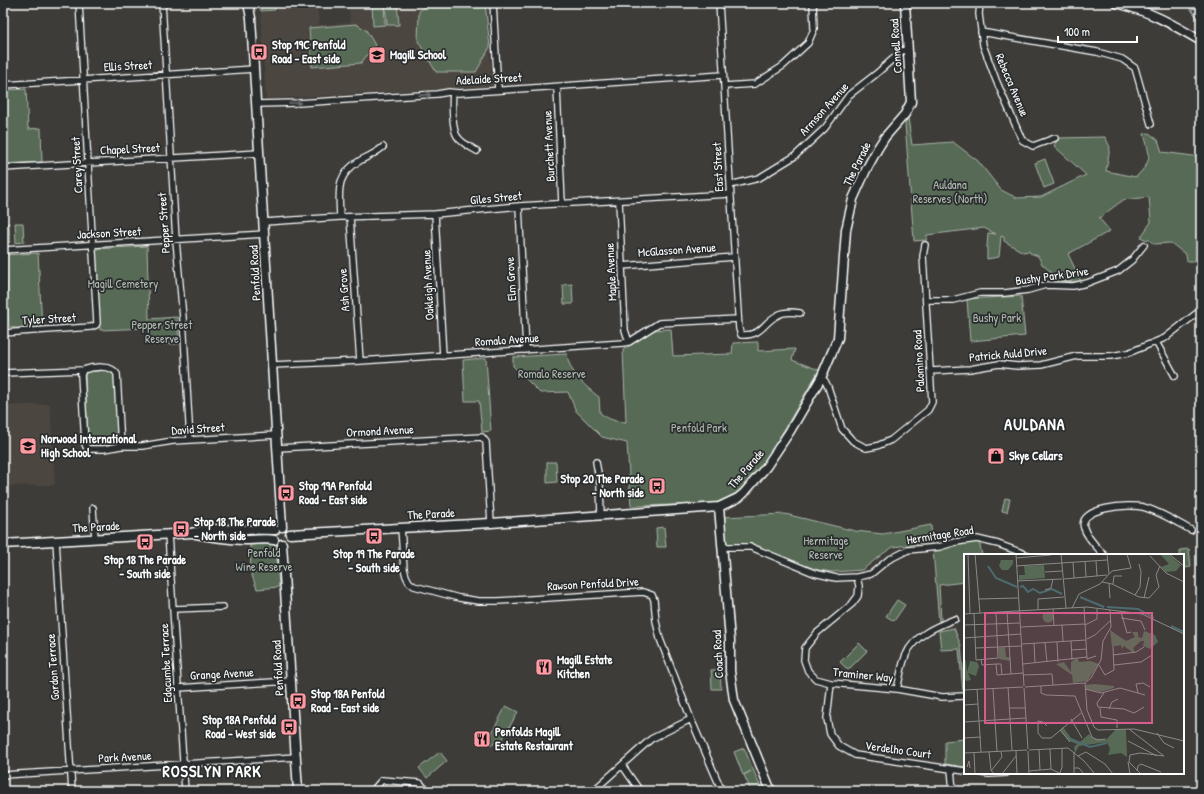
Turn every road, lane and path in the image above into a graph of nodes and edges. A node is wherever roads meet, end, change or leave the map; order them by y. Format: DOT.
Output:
graph roads {
  1 [pos="79,3"];
  2 [pos="162,3"];
  3 [pos="248,3"];
  4 [pos="252,3"];
  5 [pos="493,3"];
  6 [pos="719,3"];
  7 [pos="813,3"];
  8 [pos="905,3"];
  9 [pos="980,3"];
  10 [pos="1116,3"];
  11 [pos="251,18"];
  12 [pos="981,32"];
  13 [pos="1201,41"];
  14 [pos="908,49"];
  15 [pos="254,69"];
  16 [pos="166,75"];
  17 [pos="723,75"];
  18 [pos="84,80"];
  19 [pos="3,84"];
  20 [pos="724,86"];
  21 [pos="557,87"];
  22 [pos="911,88"];
  23 [pos="498,90"];
  24 [pos="453,93"];
  25 [pos="256,104"];
  26 [pos="1151,124"];
  27 [pos="1055,138"];
  28 [pos="383,147"];
  29 [pos="477,151"];
  30 [pos="259,153"];
  31 [pos="171,158"];
  32 [pos="88,163"];
  33 [pos="3,168"];
  34 [pos="730,185"];
  35 [pos="730,194"];
  36 [pos="619,201"];
  37 [pos="562,204"];
  38 [pos="519,206"];
  39 [pos="435,214"];
  40 [pos="340,217"];
  41 [pos="350,217"];
  42 [pos="264,222"];
  43 [pos="264,234"];
  44 [pos="176,240"];
  45 [pos="93,245"];
  46 [pos="925,245"];
  47 [pos="1144,245"];
  48 [pos="3,250"];
  49 [pos="734,257"];
  50 [pos="622,266"];
  51 [pos="926,300"];
  52 [pos="1201,310"];
  53 [pos="800,312"];
  54 [pos="738,319"];
  55 [pos="96,325"];
  56 [pos="3,333"];
  57 [pos="629,342"];
  58 [pos="1156,342"];
  59 [pos="526,350"];
  60 [pos="443,356"];
  61 [pos="360,361"];
  62 [pos="272,365"];
  63 [pos="82,370"];
  64 [pos="931,371"];
  65 [pos="3,372"];
  66 [pos="1175,376"];
  67 [pos="821,378"];
  68 [pos="276,435"];
  69 [pos="190,440"];
  70 [pos="121,446"];
  71 [pos="277,448"];
  72 [pos="596,462"];
  73 [pos="93,508"];
  74 [pos="719,508"];
  75 [pos="601,515"];
  76 [pos="491,523"];
  77 [pos="278,528"];
  78 [pos="401,528"];
  79 [pos="1190,530"];
  80 [pos="191,533"];
  81 [pos="168,534"];
  82 [pos="290,534"];
  83 [pos="95,539"];
  84 [pos="56,541"];
  85 [pos="278,542"];
  86 [pos="3,544"];
  87 [pos="723,547"];
  88 [pos="1025,554"];
  89 [pos="1103,554"];
  90 [pos="857,577"];
  91 [pos="223,607"];
  92 [pos="174,609"];
  93 [pos="955,619"];
  94 [pos="291,681"];
  95 [pos="831,684"];
  96 [pos="178,688"];
  97 [pos="897,689"];
  98 [pos="964,696"];
  99 [pos="691,720"];
  100 [pos="296,757"];
  101 [pos="183,764"];
  102 [pos="622,765"];
  103 [pos="952,769"];
  104 [pos="71,771"];
  105 [pos="964,771"];
  106 [pos="3,775"];
  107 [pos="72,791"];
  108 [pos="185,791"];
  109 [pos="298,791"];
  110 [pos="375,791"];
  111 [pos="427,791"];
  112 [pos="593,791"];
  113 [pos="640,791"];
  114 [pos="722,791"];
  115 [pos="771,791"];
  116 [pos="953,791"];
  1 -- 18 [label="street, Carey Street"];
  2 -- 16 [label="street, Pepper Street"];
  3 -- 11 [label="main road, Penfold Road"];
  4 -- 11 [label="main road, Penfold Road"];
  5 -- 23 [label="street"];
  6 -- 17 [label="street, East Street"];
  7 -- 20 [label="street"];
  8 -- 14 [label="main road, Connell Road"];
  9 -- 12 [label="street, Rebecca Avenue"];
  10 -- 13 [label="main road"];
  11 -- 15 [label="main road, Penfold Road"];
  12 -- 26 [label="street"];
  12 -- 27 [label="street, Rebecca Avenue"];
  14 -- 22 [label="main road, Connell Road"];
  14 -- 34 [label="street, Armson Avenue"];
  15 -- 16 [label="street, Ellis Street"];
  15 -- 25 [label="main road, Penfold Road"];
  16 -- 18 [label="street, Ellis Street"];
  16 -- 31 [label="street, Pepper Street"];
  17 -- 20 [label="street, East Street"];
  17 -- 21 [label="street, Adelaide Street"];
  18 -- 19 [label="street, Ellis Street"];
  18 -- 32 [label="street, Carey Street"];
  20 -- 34 [label="street, East Street"];
  21 -- 23 [label="street, Adelaide Street"];
  21 -- 37 [label="street, Burchett Avenue"];
  22 -- 67 [label="main road, The Parade"];
  23 -- 24 [label="street, Adelaide Street"];
  25 -- 24 [label="street, Adelaide Street, one-way"];
  24 -- 29 [label="street"];
  25 -- 30 [label="main road, Penfold Road"];
  28 -- 40 [label="street"];
  30 -- 31 [label="street, Chapel Street"];
  30 -- 42 [label="main road, Penfold Road"];
  31 -- 32 [label="street, Chapel Street"];
  31 -- 44 [label="street, Pepper Street"];
  32 -- 33 [label="street, Chapel Street"];
  32 -- 45 [label="street, Carey Street"];
  34 -- 35 [label="street, East Street"];
  35 -- 36 [label="street, Giles Street"];
  35 -- 49 [label="street, East Street"];
  36 -- 37 [label="street, Giles Street"];
  36 -- 50 [label="street, Maple Avenue"];
  37 -- 38 [label="street, Giles Street"];
  38 -- 39 [label="street, Giles Street"];
  38 -- 59 [label="street, Elm Grove"];
  39 -- 41 [label="street, Giles Street"];
  39 -- 60 [label="street, Oakleigh Avenue"];
  40 -- 41 [label="street, Giles Street"];
  40 -- 42 [label="street, Giles Street"];
  41 -- 61 [label="street, Ash Grove"];
  42 -- 43 [label="main road, Penfold Road"];
  43 -- 44 [label="street, Jackson Street"];
  43 -- 62 [label="main road, Penfold Road"];
  44 -- 45 [label="street, Jackson Street"];
  44 -- 69 [label="street, Pepper Street"];
  45 -- 48 [label="street, Jackson Street"];
  45 -- 55 [label="street, Carey Street"];
  46 -- 51 [label="street, Palomino Road"];
  47 -- 51 [label="street, Bushy Park Drive"];
  49 -- 50 [label="street, McGlasson Avenue"];
  49 -- 54 [label="street, East Street"];
  50 -- 57 [label="street, Maple Avenue"];
  51 -- 64 [label="street, Palomino Road"];
  52 -- 58 [label="street, Patrick Auld Drive"];
  53 -- 54 [label="street, East Street"];
  54 -- 57 [label="street, Romalo Avenue"];
  55 -- 56 [label="street, Tyler Street"];
  57 -- 59 [label="street, Romalo Avenue"];
  58 -- 64 [label="street, Patrick Auld Drive"];
  58 -- 66 [label="street"];
  59 -- 60 [label="street, Romalo Avenue"];
  60 -- 61 [label="street, Romalo Avenue"];
  61 -- 62 [label="street, Romalo Avenue"];
  62 -- 68 [label="main road, Penfold Road"];
  63 -- 65 [label="street"];
  63 -- 70 [label="street"];
  63 -- 70 [label="street, David Street"];
  64 -- 67 [label="street, Palomino Road"];
  67 -- 74 [label="main road, The Parade"];
  68 -- 69 [label="street, David Street"];
  68 -- 71 [label="main road, Penfold Road"];
  69 -- 70 [label="street, David Street"];
  71 -- 76 [label="street, Ormond Avenue"];
  71 -- 77 [label="main road, Penfold Road"];
  72 -- 75 [label="street"];
  73 -- 83 [label="street"];
  74 -- 75 [label="main road, The Parade"];
  74 -- 87 [label="main road, Coach Road"];
  75 -- 76 [label="main road, The Parade"];
  76 -- 78 [label="main road, The Parade"];
  77 -- 80 [label="main road, The Parade"];
  77 -- 82 [label="main road"];
  77 -- 85 [label="main road"];
  78 -- 82 [label="main road, The Parade"];
  78 -- 99 [label="street, Rawson Penfold Drive"];
  79 -- 89 [label="street"];
  80 -- 81 [label="main road, The Parade"];
  80 -- 85 [label="main road, The Parade"];
  81 -- 83 [label="main road, The Parade"];
  81 -- 92 [label="street, Edgcumbe Terrace"];
  82 -- 85 [label="main road"];
  83 -- 84 [label="main road, The Parade"];
  84 -- 86 [label="main road, The Parade"];
  84 -- 104 [label="street, Gordon Terrace"];
  85 -- 94 [label="main road, Penfold Road"];
  87 -- 90 [label="street, Hermitage Road"];
  87 -- 115 [label="main road, Coach Road"];
  88 -- 90 [label="street, Hermitage Road"];
  90 -- 95 [label="street, Traminer Way"];
  91 -- 92 [label="street"];
  92 -- 96 [label="street, Edgcumbe Terrace"];
  93 -- 97 [label="street"];
  94 -- 96 [label="street, Grange Avenue"];
  94 -- 100 [label="main road, Penfold Road"];
  95 -- 97 [label="street, Traminer Way"];
  95 -- 103 [label="street, Verdelho Court"];
  96 -- 101 [label="street, Edgcumbe Terrace"];
  97 -- 98 [label="street, Traminer Way"];
  99 -- 102 [label="street"];
  99 -- 114 [label="street, Rawson Penfold Drive"];
  100 -- 101 [label="street, Park Avenue"];
  100 -- 109 [label="main road, Penfold Road"];
  101 -- 104 [label="street, Park Avenue"];
  101 -- 108 [label="street, Edgcumbe Terrace"];
  102 -- 112 [label="street"];
  102 -- 113 [label="street"];
  103 -- 105 [label="street, Verdelho Court"];
  103 -- 116 [label="street"];
  104 -- 106 [label="street, Park Avenue"];
  104 -- 107 [label="street, Gordon Terrace"];
  110 -- 111 [label="street"];
}
